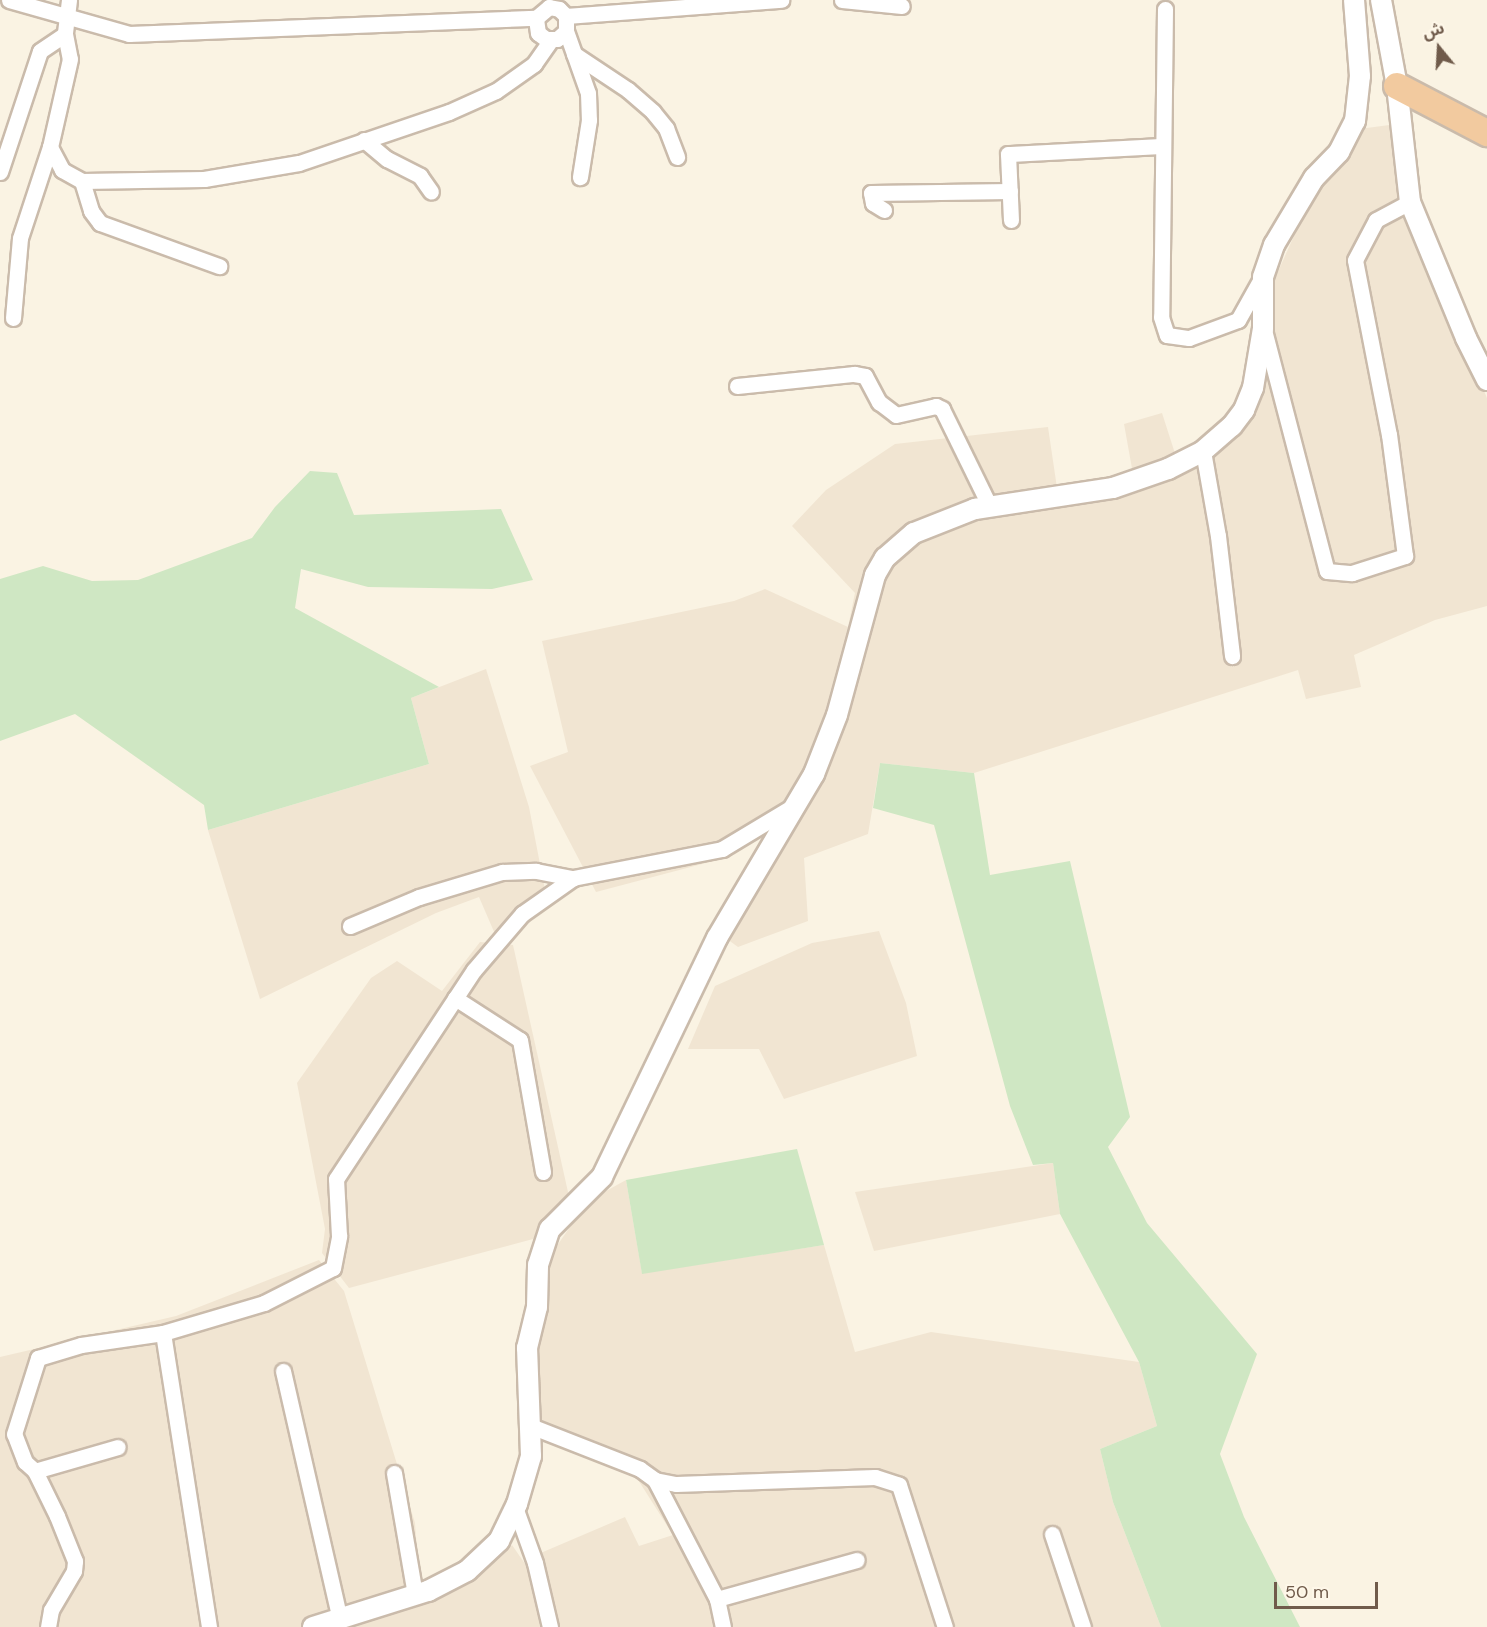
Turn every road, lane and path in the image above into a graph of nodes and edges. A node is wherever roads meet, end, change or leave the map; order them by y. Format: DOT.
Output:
graph roads {
  1 [pos="9,0"];
  2 [pos="69,0"];
  3 [pos="781,0"];
  4 [pos="842,0"];
  5 [pos="1354,0"];
  6 [pos="1381,0"];
  7 [pos="552,4"];
  8 [pos="902,6"];
  9 [pos="1165,9"];
  10 [pos="67,17"];
  11 [pos="536,18"];
  12 [pos="566,24"];
  13 [pos="65,34"];
  14 [pos="551,40"];
  15 [pos="574,54"];
  16 [pos="1397,87"];
  17 [pos="1487,133"];
  18 [pos="364,140"];
  19 [pos="1163,146"];
  20 [pos="50,147"];
  21 [pos="676,157"];
  22 [pos="0,172"];
  23 [pos="580,177"];
  24 [pos="82,181"];
  25 [pos="1010,190"];
  26 [pos="431,192"];
  27 [pos="1410,202"];
  28 [pos="884,210"];
  29 [pos="1011,220"];
  30 [pos="219,266"];
  31 [pos="1263,277"];
  32 [pos="13,318"];
  33 [pos="1263,328"];
  34 [pos="1487,380"];
  35 [pos="737,386"];
  36 [pos="1203,451"];
  37 [pos="989,505"];
  38 [pos="1232,656"];
  39 [pos="798,804"];
  40 [pos="573,878"];
  41 [pos="350,926"];
  42 [pos="455,998"];
  43 [pos="543,1172"];
  44 [pos="163,1333"];
  45 [pos="283,1371"];
  46 [pos="528,1425"];
  47 [pos="7,1436"];
  48 [pos="118,1447"];
  49 [pos="35,1471"];
  50 [pos="394,1473"];
  51 [pos="655,1480"];
  52 [pos="515,1507"];
  53 [pos="1052,1534"];
  54 [pos="857,1560"];
  55 [pos="415,1595"];
  56 [pos="717,1599"];
  57 [pos="340,1619"];
  58 [pos="48,1627"];
  59 [pos="209,1627"];
  60 [pos="313,1627"];
  61 [pos="550,1627"];
  62 [pos="723,1627"];
  63 [pos="945,1627"];
  64 [pos="1083,1627"];
  1 -- 10 [label="street"];
  2 -- 10 [label="street"];
  3 -- 12 [label="street"];
  4 -- 8 [label="street"];
  5 -- 31 [label="street"];
  6 -- 16 [label="street"];
  7 -- 11 [label="street"];
  7 -- 12 [label="street"];
  9 -- 19 [label="street"];
  10 -- 11 [label="street"];
  10 -- 13 [label="street"];
  11 -- 14 [label="street"];
  12 -- 14 [label="street"];
  12 -- 15 [label="street"];
  13 -- 20 [label="street"];
  13 -- 22 [label="street"];
  14 -- 18 [label="street"];
  15 -- 21 [label="street"];
  15 -- 23 [label="street"];
  16 -- 17 [label="highway"];
  16 -- 27 [label="street"];
  18 -- 24 [label="street"];
  18 -- 26 [label="street"];
  19 -- 25 [label="street"];
  19 -- 31 [label="street"];
  20 -- 24 [label="street"];
  20 -- 32 [label="street"];
  24 -- 30 [label="street"];
  25 -- 28 [label="street"];
  25 -- 29 [label="street"];
  27 -- 33 [label="street"];
  27 -- 34 [label="street"];
  31 -- 33 [label="street"];
  33 -- 36 [label="street"];
  35 -- 37 [label="street"];
  36 -- 37 [label="street"];
  36 -- 38 [label="street"];
  37 -- 39 [label="street"];
  39 -- 40 [label="street"];
  39 -- 46 [label="street"];
  40 -- 41 [label="street"];
  40 -- 42 [label="street"];
  42 -- 43 [label="street"];
  42 -- 44 [label="street"];
  44 -- 47 [label="street"];
  44 -- 59 [label="street"];
  45 -- 57 [label="street"];
  46 -- 51 [label="street"];
  46 -- 52 [label="street"];
  47 -- 49 [label="street"];
  48 -- 49 [label="street"];
  49 -- 58 [label="street"];
  50 -- 55 [label="street"];
  51 -- 56 [label="street"];
  51 -- 63 [label="street"];
  52 -- 55 [label="street"];
  52 -- 61 [label="street"];
  53 -- 64 [label="street"];
  54 -- 56 [label="street"];
  55 -- 57 [label="street"];
  56 -- 62 [label="street"];
  57 -- 60 [label="street"];
}
